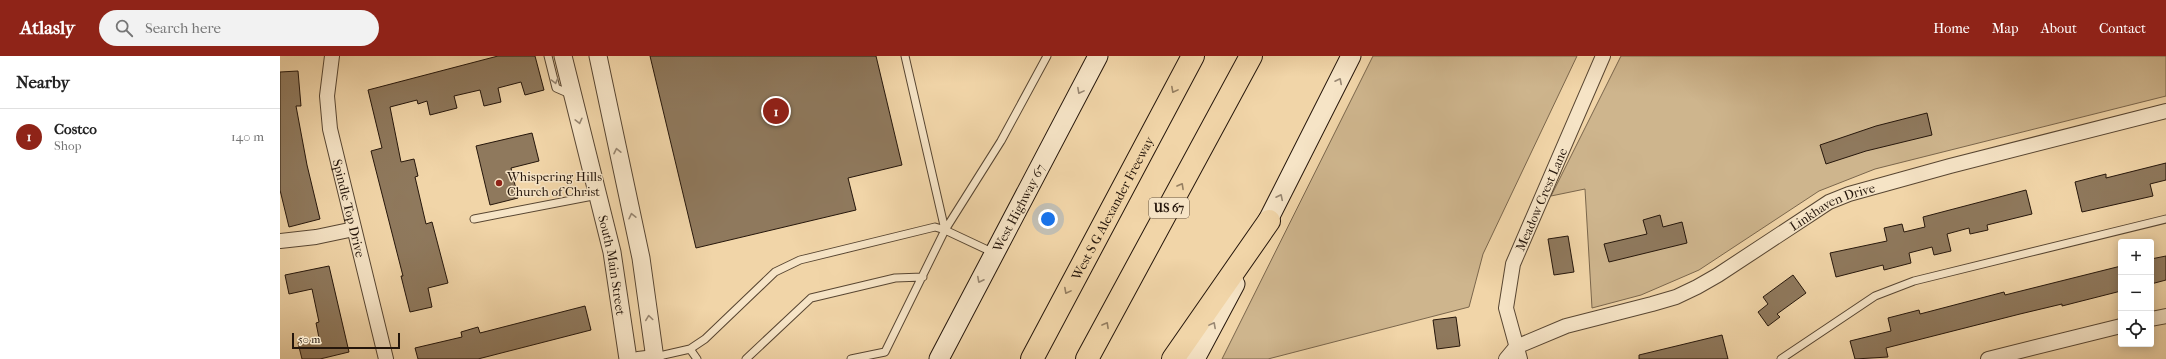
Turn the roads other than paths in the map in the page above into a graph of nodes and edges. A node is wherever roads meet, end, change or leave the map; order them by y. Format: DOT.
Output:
graph roads {
  1 [pos="332,56"];
  2 [pos="548,56"];
  3 [pos="563,56"];
  4 [pos="598,56"];
  5 [pos="905,56"];
  6 [pos="1047,56"];
  7 [pos="1098,56"];
  8 [pos="1193,56"];
  9 [pos="1251,56"];
  10 [pos="1351,56"];
  11 [pos="1603,56"];
  12 [pos="573,96"];
  13 [pos="2166,111"];
  14 [pos="626,189"];
  15 [pos="598,195"];
  16 [pos="474,219"];
  17 [pos="2166,219"];
  18 [pos="1268,221"];
  19 [pos="354,228"];
  20 [pos="945,230"];
  21 [pos="280,241"];
  22 [pos="994,253"];
  23 [pos="923,277"];
  24 [pos="2166,316"];
  25 [pos="2154,318"];
  26 [pos="2118,327"];
  27 [pos="690,349"];
  28 [pos="885,352"];
  29 [pos="1518,353"];
  30 [pos="649,358"];
  31 [pos="386,359"];
  32 [pos="628,359"];
  33 [pos="696,359"];
  34 [pos="746,359"];
  35 [pos="851,359"];
  36 [pos="881,359"];
  37 [pos="939,359"];
  38 [pos="1032,359"];
  39 [pos="1087,359"];
  40 [pos="1173,359"];
  41 [pos="1195,359"];
  42 [pos="1506,359"];
  43 [pos="1781,359"];
  44 [pos="1988,359"];
  1 -- 19 [label="street, Spindle Top Drive"];
  2 -- 12 [label="lane, one-way"];
  3 -- 12 [label="street, South Main Street"];
  14 -- 4 [label="street, one-way"];
  5 -- 20 [label="lane"];
  6 -- 20 [label="lane"];
  7 -- 22 [label="main road, West Highway 67, one-way"];
  8 -- 38 [label="highway, West S G Alexander Freeway, one-way"];
  39 -- 9 [label="highway, US 67, one-way"];
  18 -- 10 [label="main road, one-way"];
  11 -- 29 [label="street, Meadow Crest Lane"];
  12 -- 15 [label="street, South Main Street, one-way"];
  13 -- 29 [label="street, Linkhaven Drive"];
  14 -- 15 [label="street"];
  30 -- 14 [label="street, one-way"];
  15 -- 16 [label="lane"];
  15 -- 32 [label="street, South Main Street"];
  17 -- 43 [label="lane"];
  18 -- 40 [label="highway"];
  41 -- 18 [label="main road, one-way"];
  19 -- 21 [label="street"];
  19 -- 31 [label="street, Spindle Top Drive"];
  20 -- 22 [label="lane"];
  20 -- 23 [label="lane"];
  20 -- 27 [label="lane"];
  22 -- 37 [label="main road, West Highway 67, one-way"];
  23 -- 28 [label="lane"];
  23 -- 34 [label="lane"];
  24 -- 25 [label="street"];
  26 -- 44 [label="street"];
  27 -- 30 [label="lane"];
  27 -- 33 [label="lane"];
  28 -- 35 [label="lane"];
  28 -- 36 [label="lane"];
  29 -- 42 [label="street"];
}
